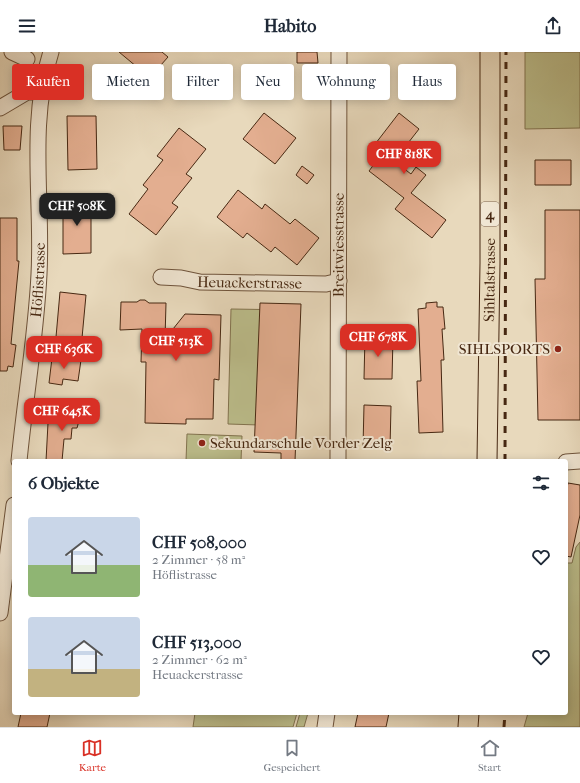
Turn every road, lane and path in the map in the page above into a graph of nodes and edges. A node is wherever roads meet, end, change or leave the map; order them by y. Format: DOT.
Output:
graph roads {
  1 [pos="12,52"];
  2 [pos="51,52"];
  3 [pos="339,52"];
  4 [pos="490,52"];
  5 [pos="28,60"];
  6 [pos="48,64"];
  7 [pos="14,100"];
  8 [pos="40,100"];
  9 [pos="0,108"];
  10 [pos="161,277"];
  11 [pos="339,281"];
  12 [pos="19,459"];
  13 [pos="338,459"];
  14 [pos="487,459"];
  15 [pos="580,461"];
  16 [pos="568,462"];
  17 [pos="12,529"];
  18 [pos="5,611"];
  19 [pos="327,715"];
  20 [pos="469,715"];
  21 [pos="325,727"];
  22 [pos="468,727"];
  1 -- 5 [label="street"];
  2 -- 6 [label="street, Höflistrasse"];
  3 -- 11 [label="street, Breitwiesstrasse"];
  4 -- 14 [label="main road, Sihltalstrasse / 4"];
  7 -- 9 [label="street"];
  8 -- 12 [label="street, Höflistrasse"];
  10 -- 11 [label="street, Heuackerstrasse"];
  11 -- 13 [label="street, Breitwiesstrasse"];
  15 -- 16 [label="street"];
  17 -- 18 [label="street"];
  19 -- 21 [label="street"];
  20 -- 22 [label="main road"];
}
